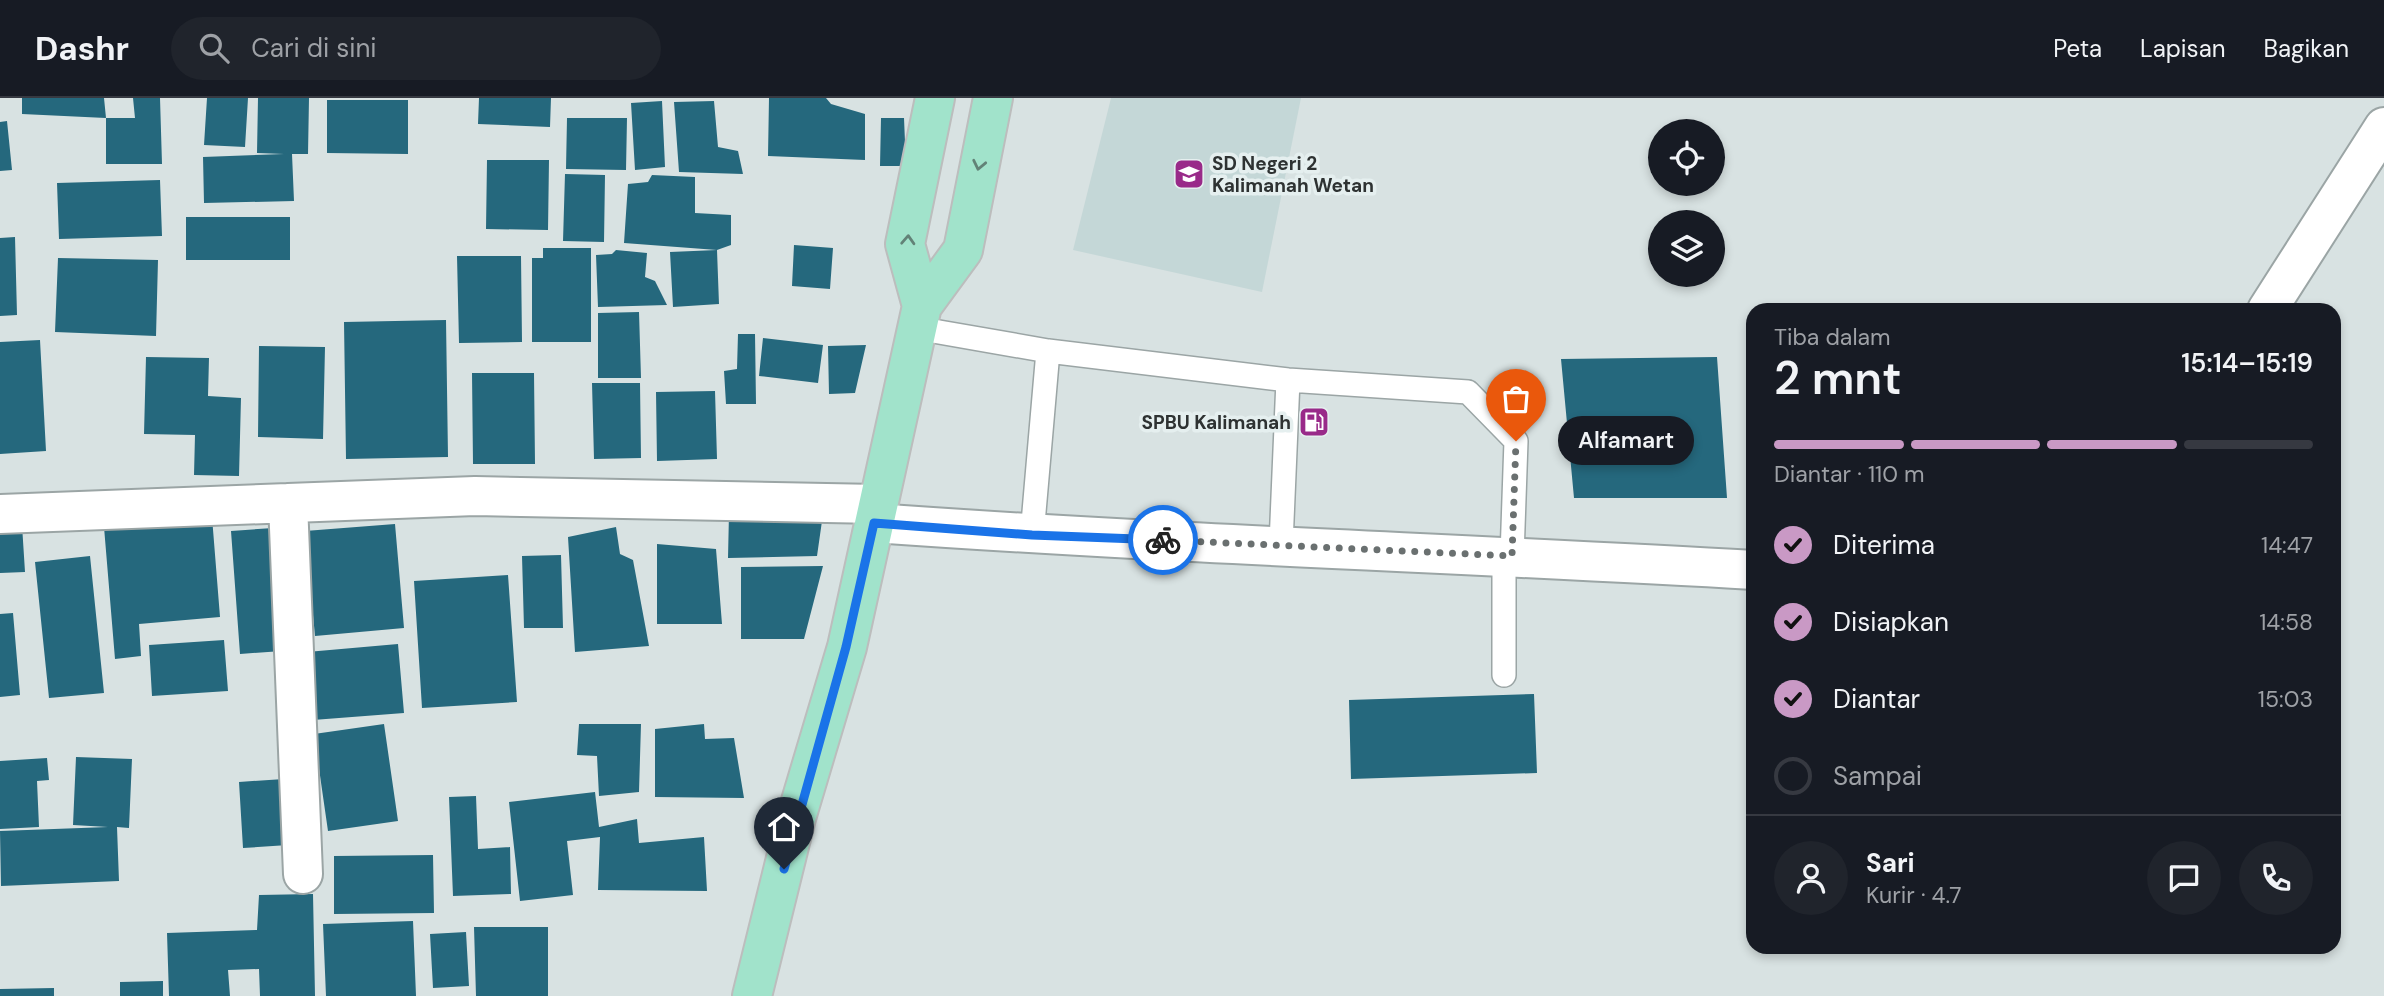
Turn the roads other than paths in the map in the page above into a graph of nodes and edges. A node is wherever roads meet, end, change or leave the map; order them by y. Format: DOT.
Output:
graph roads {
  1 [pos="935,98"];
  2 [pos="993,98"];
  3 [pos="2384,127"];
  4 [pos="2271,303"];
  5 [pos="919,317"];
  6 [pos="1048,352"];
  7 [pos="1288,380"];
  8 [pos="288,503"];
  9 [pos="0,513"];
  10 [pos="876,513"];
  11 [pos="1032,535"];
  12 [pos="1281,544"];
  13 [pos="1508,556"];
  14 [pos="1746,570"];
  15 [pos="1504,675"];
  16 [pos="303,874"];
  17 [pos="752,996"];
  5 -- 1 [label="main road, one-way"];
  2 -- 5 [label="main road, one-way"];
  3 -- 4 [label="street"];
  5 -- 6 [label="lane"];
  5 -- 10 [label="main road"];
  6 -- 7 [label="lane"];
  6 -- 11 [label="lane"];
  7 -- 12 [label="lane"];
  7 -- 13 [label="lane"];
  8 -- 9 [label="street"];
  8 -- 10 [label="street"];
  8 -- 16 [label="street"];
  10 -- 11 [label="street"];
  10 -- 17 [label="main road"];
  11 -- 12 [label="street"];
  12 -- 13 [label="street"];
  13 -- 14 [label="street"];
  13 -- 15 [label="lane"];
}
